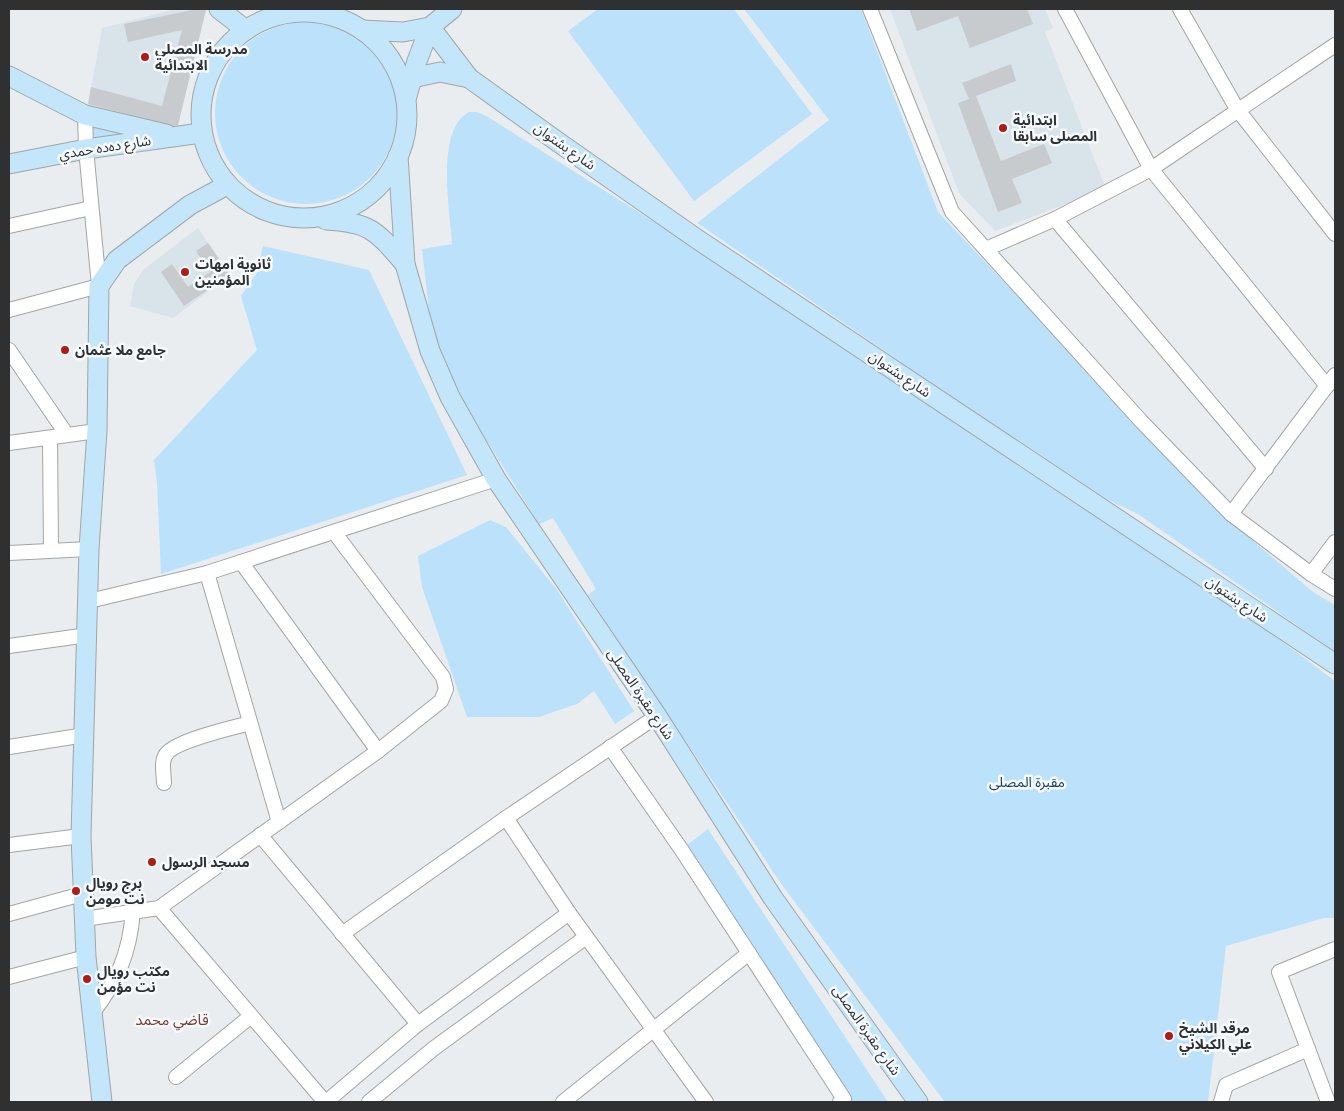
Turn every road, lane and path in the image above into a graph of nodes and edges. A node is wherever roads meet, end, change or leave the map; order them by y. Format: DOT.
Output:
graph roads {
  1 [pos="452,9"];
  2 [pos="870,9"];
  3 [pos="1065,9"];
  4 [pos="1180,9"];
  5 [pos="227,11"];
  6 [pos="430,28"];
  7 [pos="246,30"];
  8 [pos="362,30"];
  9 [pos="1335,45"];
  10 [pos="9,76"];
  11 [pos="412,78"];
  12 [pos="468,78"];
  13 [pos="406,100"];
  14 [pos="1237,109"];
  15 [pos="85,115"];
  16 [pos="201,133"];
  17 [pos="174,136"];
  18 [pos="86,149"];
  19 [pos="398,156"];
  20 [pos="9,164"];
  21 [pos="1151,169"];
  22 [pos="227,185"];
  23 [pos="91,208"];
  24 [pos="1055,218"];
  25 [pos="306,219"];
  26 [pos="9,226"];
  27 [pos="1335,234"];
  28 [pos="986,249"];
  29 [pos="405,264"];
  30 [pos="99,286"];
  31 [pos="9,310"];
  32 [pos="9,350"];
  33 [pos="1331,380"];
  34 [pos="97,431"];
  35 [pos="67,435"];
  36 [pos="50,438"];
  37 [pos="9,443"];
  38 [pos="1266,468"];
  39 [pos="496,479"];
  40 [pos="1231,514"];
  41 [pos="334,532"];
  42 [pos="1335,542"];
  43 [pos="89,549"];
  44 [pos="51,550"];
  45 [pos="9,553"];
  46 [pos="241,562"];
  47 [pos="207,573"];
  48 [pos="1311,574"];
  49 [pos="1335,589"];
  50 [pos="90,601"];
  51 [pos="88,635"];
  52 [pos="9,646"];
  53 [pos="1335,664"];
  54 [pos="657,716"];
  55 [pos="250,723"];
  56 [pos="85,735"];
  57 [pos="9,746"];
  58 [pos="610,747"];
  59 [pos="378,751"];
  60 [pos="164,783"];
  61 [pos="506,818"];
  62 [pos="279,822"];
  63 [pos="260,835"];
  64 [pos="81,836"];
  65 [pos="9,845"];
  66 [pos="82,894"];
  67 [pos="159,908"];
  68 [pos="133,912"];
  69 [pos="569,913"];
  70 [pos="9,914"];
  71 [pos="84,919"];
  72 [pos="342,934"];
  73 [pos="586,936"];
  74 [pos="1335,949"];
  75 [pos="748,953"];
  76 [pos="86,957"];
  77 [pos="9,977"];
  78 [pos="92,1014"];
  79 [pos="251,1016"];
  80 [pos="418,1024"];
  81 [pos="653,1030"];
  82 [pos="1308,1050"];
  83 [pos="176,1078"];
  84 [pos="102,1102"];
  85 [pos="326,1102"];
  86 [pos="369,1102"];
  87 [pos="563,1102"];
  88 [pos="706,1102"];
  89 [pos="840,1102"];
  90 [pos="918,1102"];
  91 [pos="1221,1102"];
  92 [pos="1328,1102"];
  1 -- 6 [label="street"];
  2 -- 28 [label="street"];
  3 -- 21 [label="street"];
  4 -- 14 [label="street"];
  5 -- 7 [label="street"];
  6 -- 8 [label="street"];
  6 -- 11 [label="street"];
  6 -- 12 [label="street, شارع بشتوان"];
  7 -- 8 [label="street"];
  7 -- 16 [label="street"];
  8 -- 13 [label="street"];
  9 -- 14 [label="street"];
  10 -- 15 [label="street"];
  11 -- 12 [label="street, شارع بشتوان"];
  11 -- 13 [label="street"];
  12 -- 53 [label="street, شارع بشتوان"];
  13 -- 19 [label="street"];
  14 -- 21 [label="street"];
  14 -- 27 [label="street"];
  15 -- 17 [label="street"];
  15 -- 18 [label="street"];
  16 -- 17 [label="street, شارع دەدە حمدي"];
  16 -- 22 [label="street"];
  17 -- 18 [label="street, شارع دەدە حمدي"];
  18 -- 20 [label="street, شارع دەدە حمدي"];
  18 -- 23 [label="street"];
  19 -- 25 [label="street"];
  19 -- 29 [label="street, شارع مقبرة المصلى"];
  21 -- 24 [label="street"];
  21 -- 33 [label="street"];
  22 -- 25 [label="street"];
  22 -- 30 [label="street"];
  23 -- 26 [label="street"];
  23 -- 30 [label="street"];
  24 -- 28 [label="street"];
  24 -- 38 [label="street"];
  25 -- 29 [label="street, شارع مقبرة المصلى"];
  28 -- 40 [label="street"];
  29 -- 39 [label="street, شارع مقبرة المصلى"];
  30 -- 31 [label="street"];
  30 -- 34 [label="street"];
  32 -- 35 [label="street"];
  33 -- 38 [label="street"];
  34 -- 35 [label="street"];
  34 -- 43 [label="street"];
  35 -- 36 [label="street"];
  36 -- 37 [label="street"];
  36 -- 44 [label="street"];
  38 -- 40 [label="street"];
  39 -- 41 [label="street"];
  39 -- 54 [label="street, شارع مقبرة المصلى"];
  40 -- 48 [label="street"];
  41 -- 46 [label="street"];
  41 -- 59 [label="street"];
  42 -- 48 [label="street"];
  43 -- 44 [label="street"];
  43 -- 50 [label="street"];
  44 -- 45 [label="street"];
  46 -- 47 [label="street"];
  46 -- 59 [label="street"];
  47 -- 50 [label="street"];
  47 -- 55 [label="street"];
  48 -- 49 [label="street"];
  50 -- 51 [label="street"];
  51 -- 52 [label="street"];
  51 -- 56 [label="street"];
  54 -- 58 [label="street"];
  54 -- 90 [label="street, شارع مقبرة المصلى"];
  55 -- 60 [label="street"];
  55 -- 62 [label="street"];
  56 -- 57 [label="street"];
  56 -- 64 [label="street"];
  58 -- 61 [label="street"];
  58 -- 75 [label="street"];
  59 -- 62 [label="street"];
  61 -- 69 [label="street"];
  61 -- 72 [label="street"];
  62 -- 63 [label="street"];
  63 -- 67 [label="street"];
  63 -- 72 [label="street"];
  64 -- 65 [label="street"];
  64 -- 66 [label="street"];
  66 -- 70 [label="street"];
  66 -- 71 [label="street"];
  67 -- 68 [label="street"];
  67 -- 79 [label="street"];
  68 -- 71 [label="street"];
  68 -- 78 [label="street"];
  69 -- 73 [label="street"];
  69 -- 80 [label="street"];
  71 -- 76 [label="street"];
  72 -- 80 [label="street"];
  73 -- 81 [label="street"];
  73 -- 86 [label="street"];
  74 -- 82 [label="street"];
  75 -- 81 [label="street"];
  75 -- 89 [label="street"];
  76 -- 77 [label="street"];
  76 -- 78 [label="street"];
  78 -- 84 [label="street"];
  79 -- 83 [label="street"];
  79 -- 85 [label="street"];
  80 -- 85 [label="street"];
  81 -- 87 [label="street"];
  81 -- 88 [label="street"];
  82 -- 91 [label="street"];
  82 -- 92 [label="street"];
}
